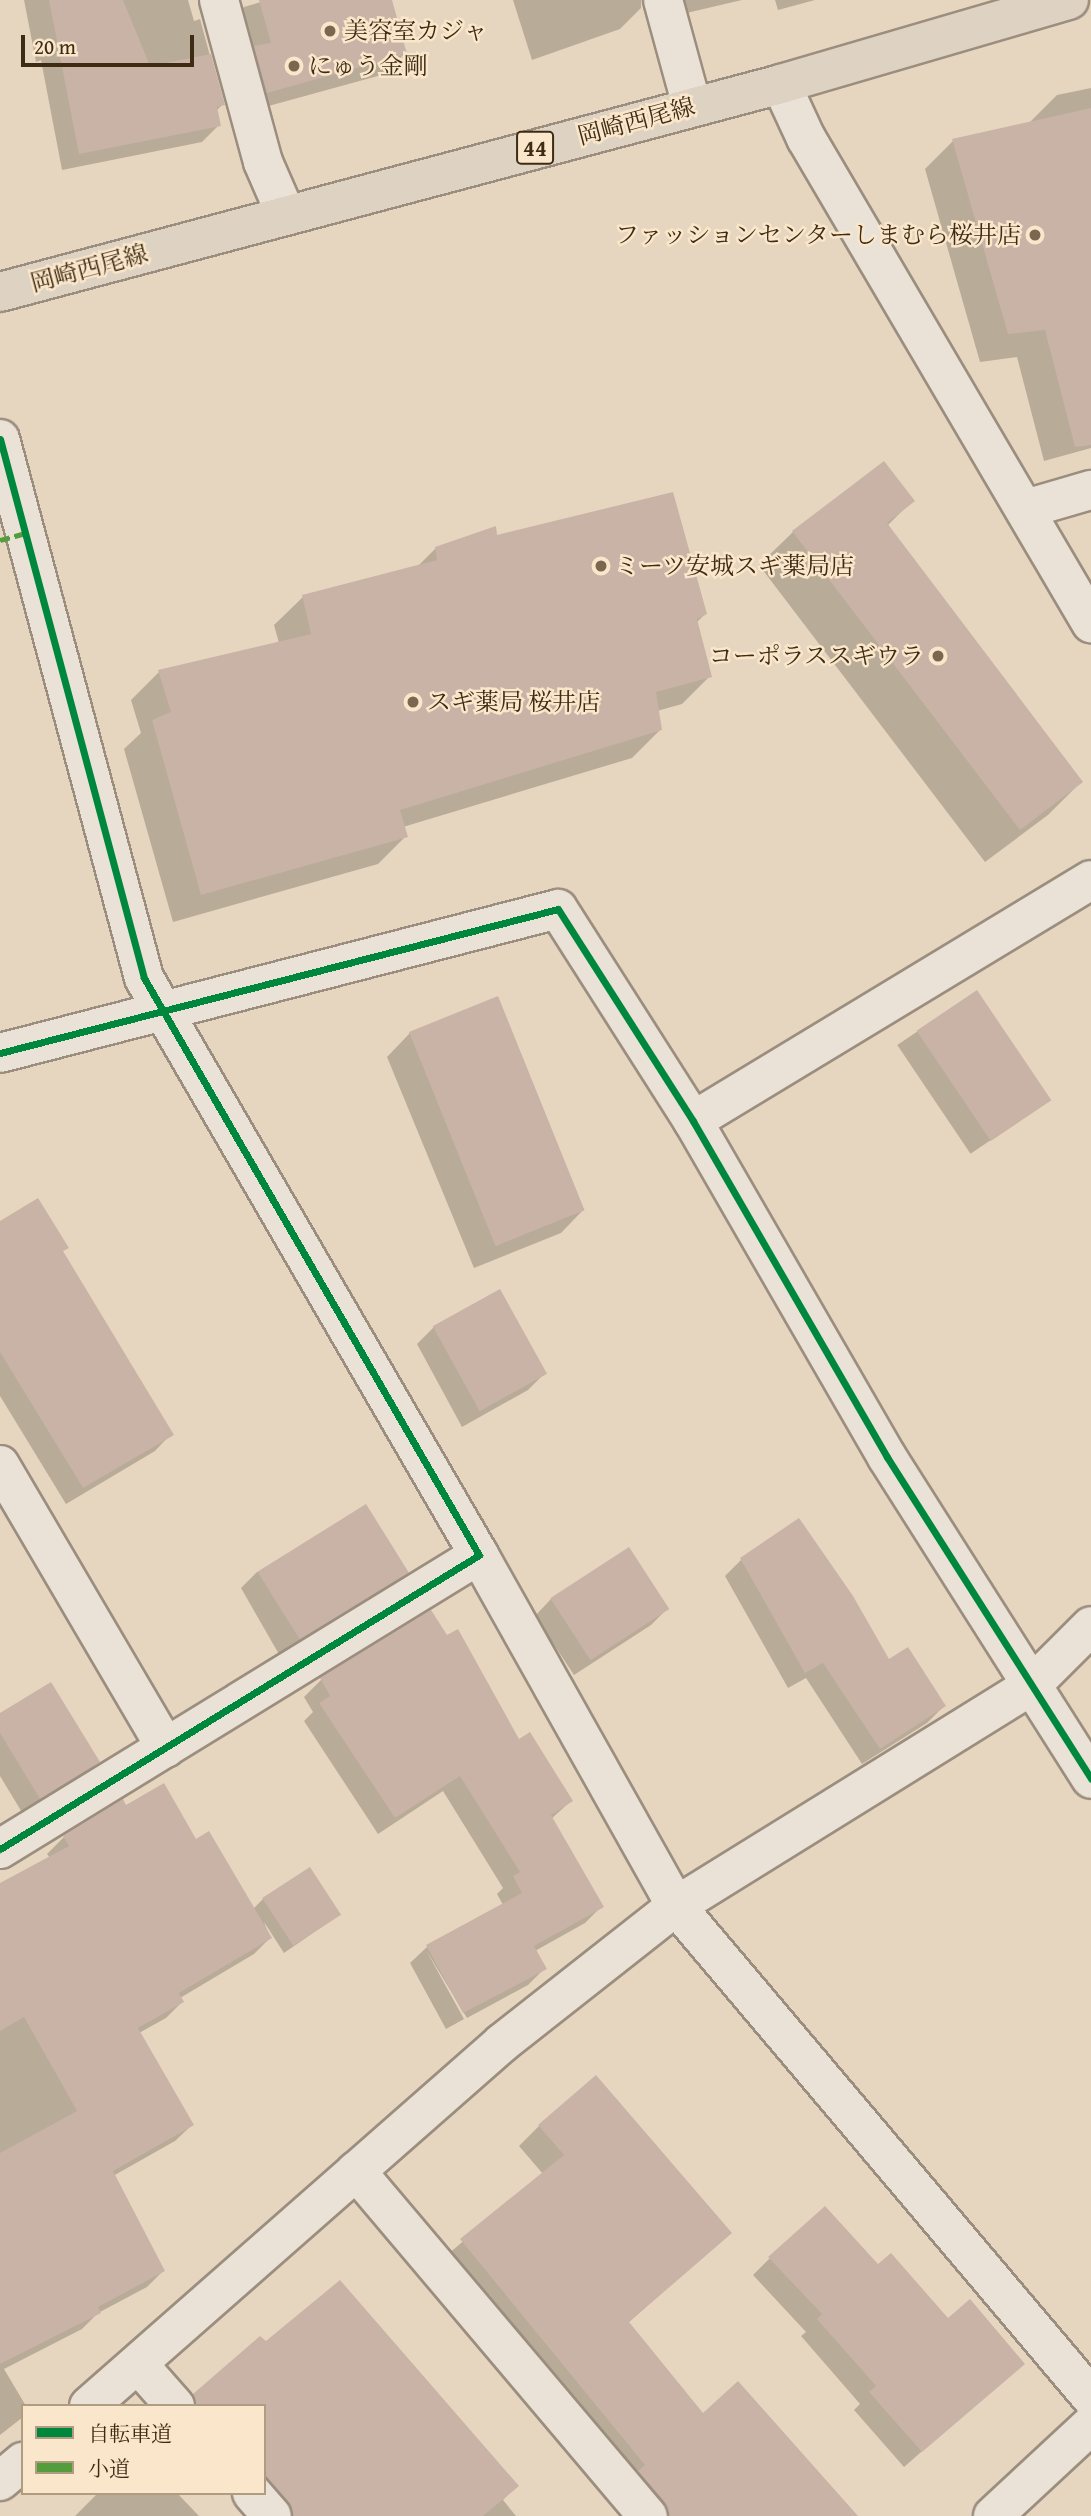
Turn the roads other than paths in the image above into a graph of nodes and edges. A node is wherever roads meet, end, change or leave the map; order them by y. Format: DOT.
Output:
graph roads {
  1 [pos="219,0"];
  2 [pos="663,0"];
  3 [pos="1069,0"];
  4 [pos="781,84"];
  5 [pos="692,106"];
  6 [pos="286,215"];
  7 [pos="0,292"];
  8 [pos="0,439"];
  9 [pos="1091,490"];
  10 [pos="1025,509"];
  11 [pos="1091,623"];
  12 [pos="1091,880"];
  13 [pos="162,1010"];
  14 [pos="0,1053"];
  15 [pos="693,1121"];
  16 [pos="0,1465"];
  17 [pos="479,1555"];
  18 [pos="1091,1626"];
  19 [pos="1032,1685"];
  20 [pos="166,1748"];
  21 [pos="1091,1779"];
  22 [pos="0,1849"];
  23 [pos="676,1906"];
  24 [pos="356,2171"];
  25 [pos="138,2364"];
  26 [pos="1091,2397"];
  27 [pos="91,2404"];
  28 [pos="173,2404"];
  29 [pos="1091,2425"];
  30 [pos="21,2464"];
  31 [pos="0,2481"];
  32 [pos="254,2495"];
  33 [pos="272,2516"];
  34 [pos="648,2516"];
  35 [pos="993,2516"];
  1 -- 6 [label="street"];
  2 -- 5 [label="street"];
  3 -- 4 [label="main road, 岡崎西尾線 / 44"];
  4 -- 5 [label="main road, 岡崎西尾線 / 44"];
  4 -- 10 [label="street"];
  5 -- 6 [label="main road, 岡崎西尾線 / 44"];
  6 -- 7 [label="main road, 岡崎西尾線 / 44"];
  8 -- 13 [label="street"];
  9 -- 10 [label="street"];
  10 -- 11 [label="street"];
  12 -- 15 [label="street"];
  13 -- 14 [label="street"];
  13 -- 15 [label="street"];
  13 -- 17 [label="street"];
  15 -- 19 [label="street"];
  16 -- 20 [label="street"];
  17 -- 20 [label="street"];
  17 -- 23 [label="street"];
  18 -- 19 [label="street"];
  19 -- 21 [label="street"];
  19 -- 23 [label="street"];
  20 -- 22 [label="street"];
  23 -- 24 [label="street"];
  23 -- 26 [label="street"];
  24 -- 25 [label="street"];
  24 -- 34 [label="street"];
  25 -- 27 [label="street"];
  25 -- 28 [label="street"];
  29 -- 35 [label="street"];
  30 -- 31 [label="street"];
  32 -- 33 [label="street"];
}
